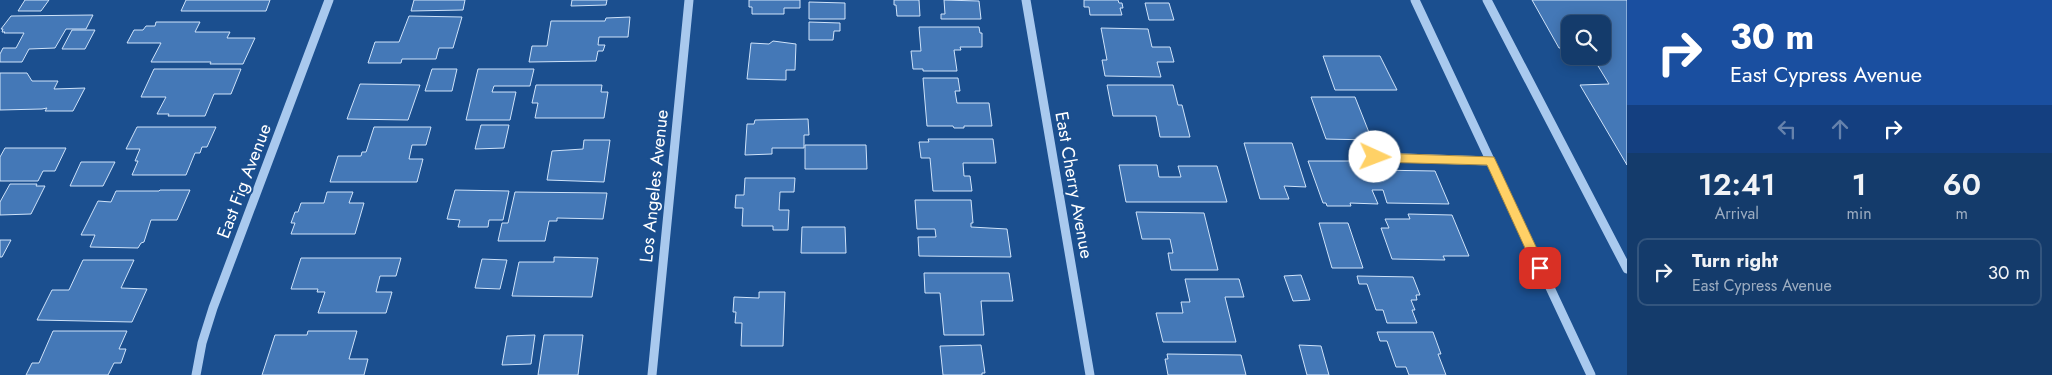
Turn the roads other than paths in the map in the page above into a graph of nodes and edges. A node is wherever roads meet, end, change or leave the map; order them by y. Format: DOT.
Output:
graph roads {
  1 [pos="329,0"];
  2 [pos="689,0"];
  3 [pos="1026,0"];
  4 [pos="1415,0"];
  5 [pos="1487,0"];
  6 [pos="1375,157"];
  7 [pos="1490,161"];
  8 [pos="1627,269"];
  9 [pos="196,375"];
  10 [pos="652,375"];
  11 [pos="1090,375"];
  12 [pos="1591,375"];
  1 -- 9 [label="street, East Fig Avenue"];
  2 -- 10 [label="street, Los Angeles Avenue"];
  3 -- 11 [label="street, East Cherry Avenue"];
  4 -- 7 [label="street"];
  5 -- 8 [label="street"];
  6 -- 7 [label="street"];
  7 -- 12 [label="street"];
}
